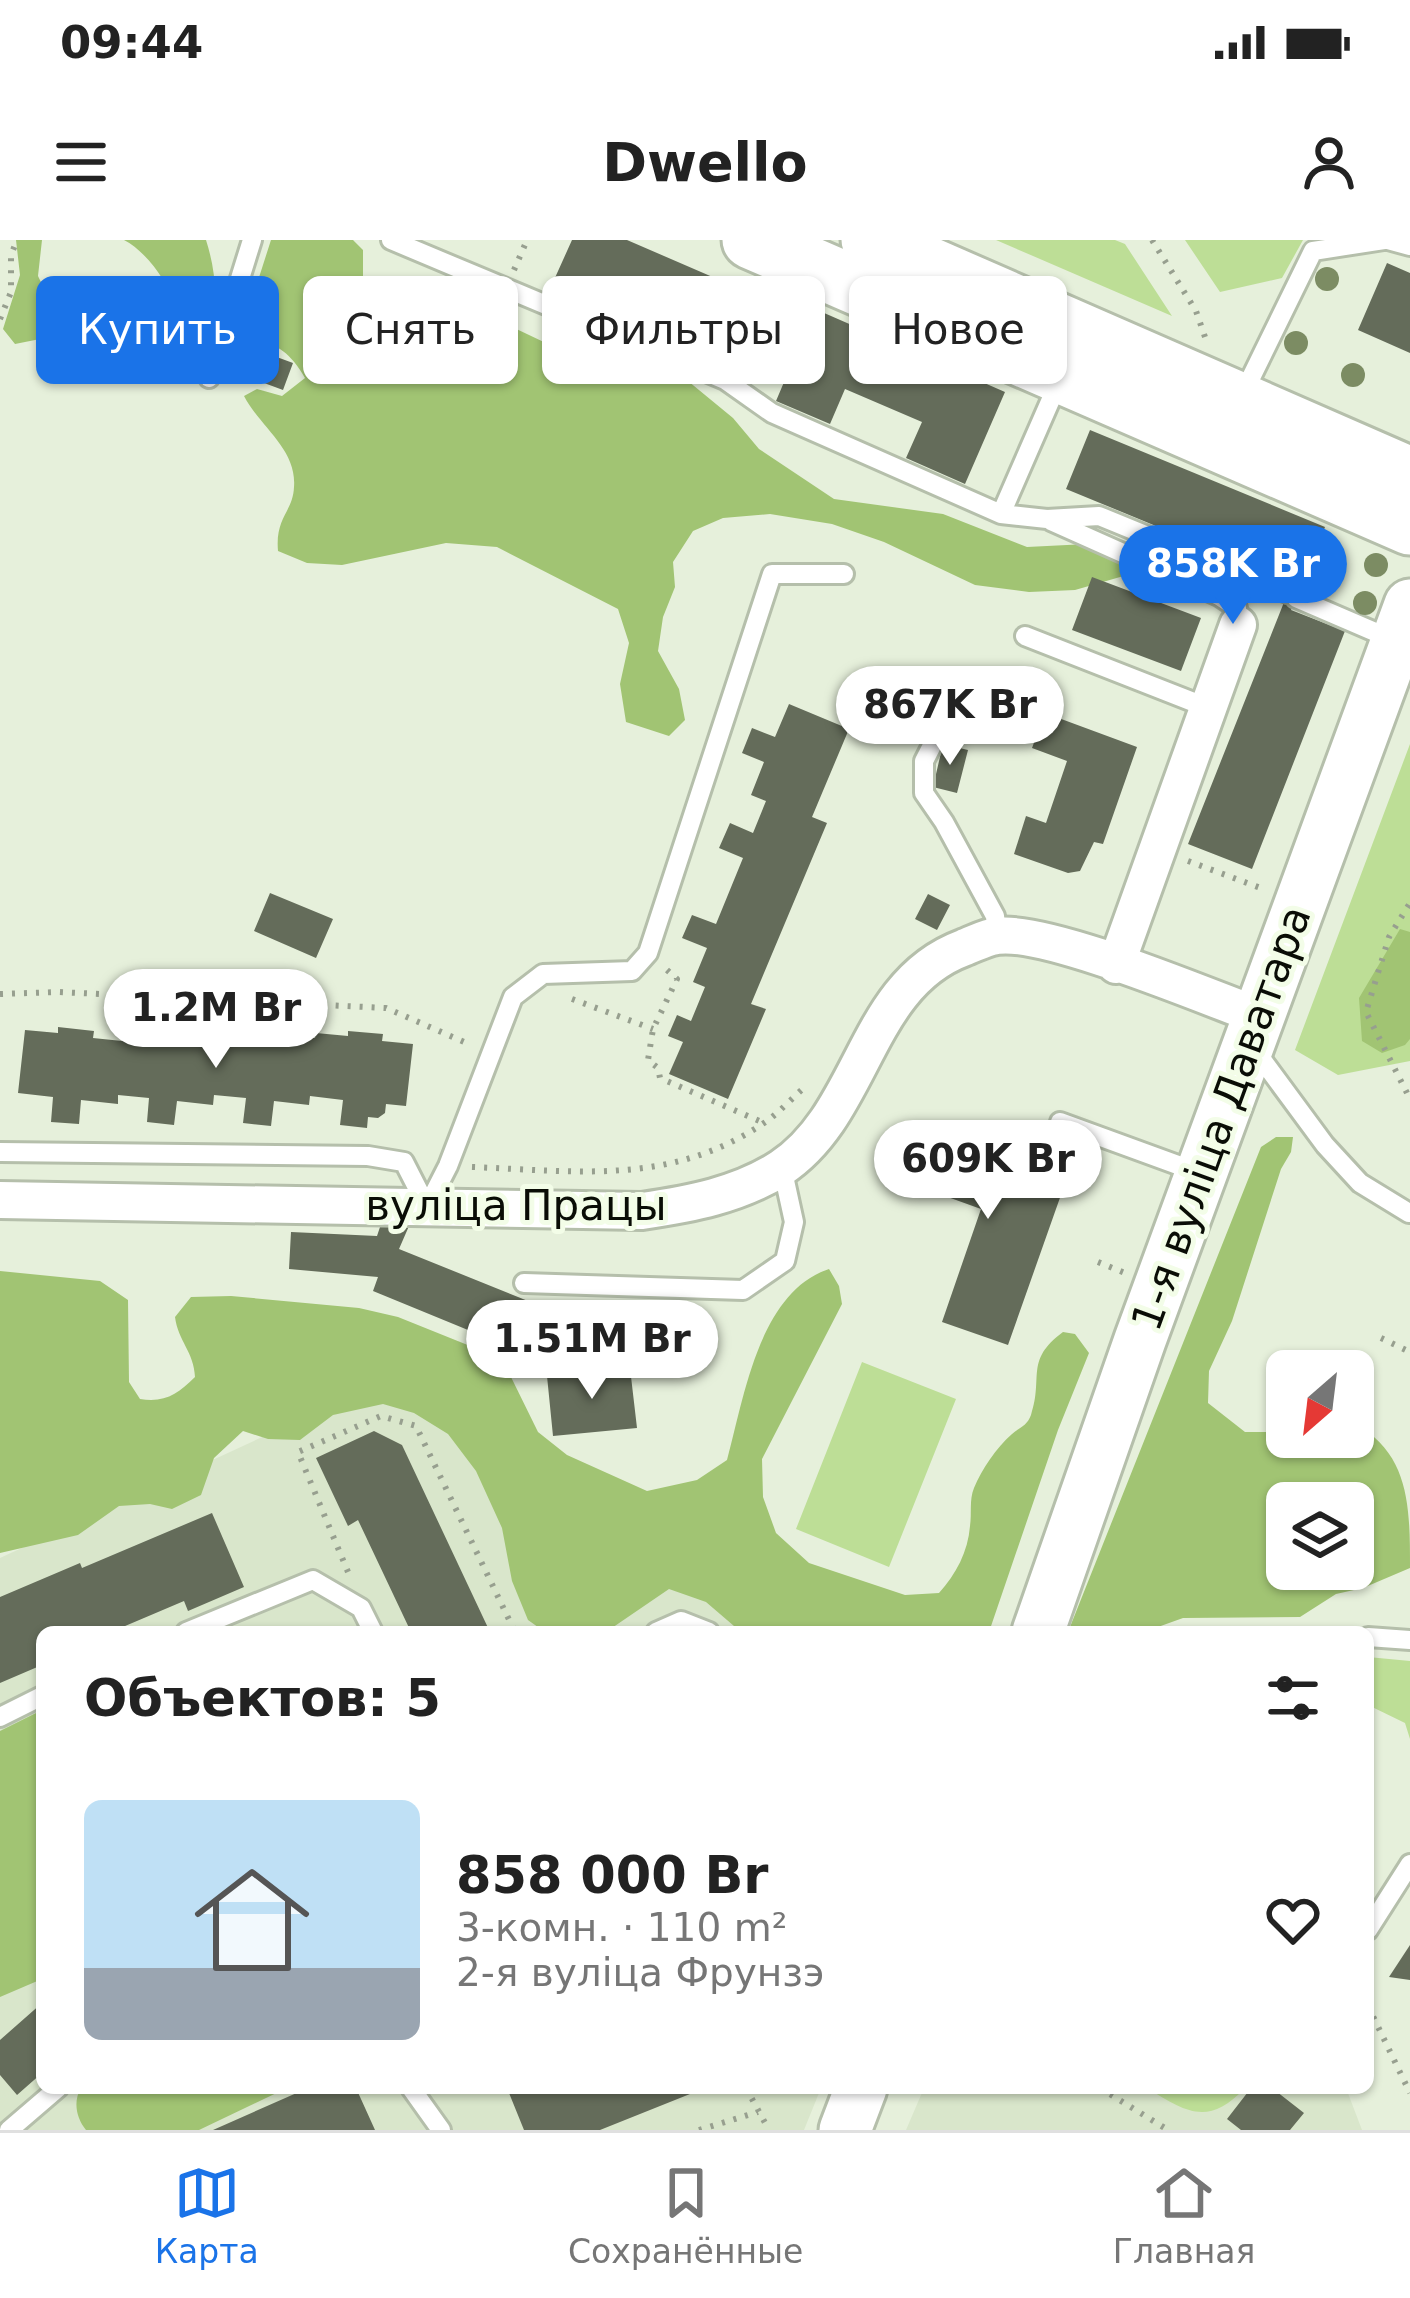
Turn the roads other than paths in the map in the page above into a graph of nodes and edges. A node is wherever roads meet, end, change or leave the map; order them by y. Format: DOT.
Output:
graph roads {
  1 [pos="252,240"];
  2 [pos="391,240"];
  3 [pos="870,240"];
  4 [pos="1386,240"];
  5 [pos="1410,246"];
  6 [pos="767,260"];
  7 [pos="241,276"];
  8 [pos="849,292"];
  9 [pos="1067,379"];
  10 [pos="1058,384"];
  11 [pos="1239,402"];
  12 [pos="1410,476"];
  13 [pos="1001,514"];
  14 [pos="1048,519"];
  15 [pos="1410,526"];
  16 [pos="844,574"];
  17 [pos="1403,623"];
  18 [pos="1238,626"];
  19 [pos="1025,637"];
  20 [pos="964,683"];
  21 [pos="1206,707"];
  22 [pos="997,936"];
  23 [pos="1116,965"];
  24 [pos="1254,1029"];
  25 [pos="1060,1122"];
  26 [pos="0,1152"];
  27 [pos="782,1167"];
  28 [pos="1201,1173"];
  29 [pos="0,1200"];
  30 [pos="427,1207"];
  31 [pos="1409,1213"];
  32 [pos="524,1283"];
  33 [pos="201,1626"];
  34 [pos="370,1626"];
  35 [pos="1040,1626"];
  36 [pos="1374,1637"];
  37 [pos="1410,1640"];
  38 [pos="36,1699"];
  39 [pos="0,1717"];
  40 [pos="1410,1864"];
  41 [pos="1374,1921"];
  42 [pos="51,2094"];
  43 [pos="416,2094"];
  44 [pos="859,2094"];
  45 [pos="9,2130"];
  46 [pos="441,2130"];
  47 [pos="845,2130"];
  1 -- 7 [label="lane"];
  2 -- 13 [label="lane"];
  3 -- 11 [label="main road"];
  4 -- 5 [label="lane"];
  4 -- 11 [label="lane"];
  6 -- 8 [label="main road"];
  9 -- 15 [label="main road"];
  10 -- 13 [label="lane"];
  11 -- 12 [label="main road"];
  13 -- 14 [label="lane"];
  14 -- 17 [label="lane"];
  14 -- 18 [label="lane"];
  16 -- 30 [label="lane"];
  17 -- 24 [label="street, 1-я вуліца Даватара"];
  18 -- 21 [label="street"];
  19 -- 21 [label="lane"];
  20 -- 22 [label="lane"];
  21 -- 23 [label="street"];
  22 -- 23 [label="street, вуліца Працы"];
  22 -- 27 [label="street, вуліца Працы"];
  23 -- 24 [label="street, вуліца Працы"];
  24 -- 28 [label="street, 1-я вуліца Даватара"];
  24 -- 31 [label="lane"];
  25 -- 28 [label="lane"];
  26 -- 30 [label="lane"];
  27 -- 30 [label="street, вуліца Працы"];
  27 -- 32 [label="lane"];
  28 -- 35 [label="street, 1-я вуліца Даватара"];
  29 -- 30 [label="street, вуліца Працы"];
  33 -- 34 [label="lane"];
  36 -- 37 [label="lane"];
  38 -- 39 [label="lane"];
  40 -- 41 [label="lane"];
  42 -- 45 [label="lane"];
  43 -- 46 [label="lane"];
  44 -- 47 [label="street"];
}
